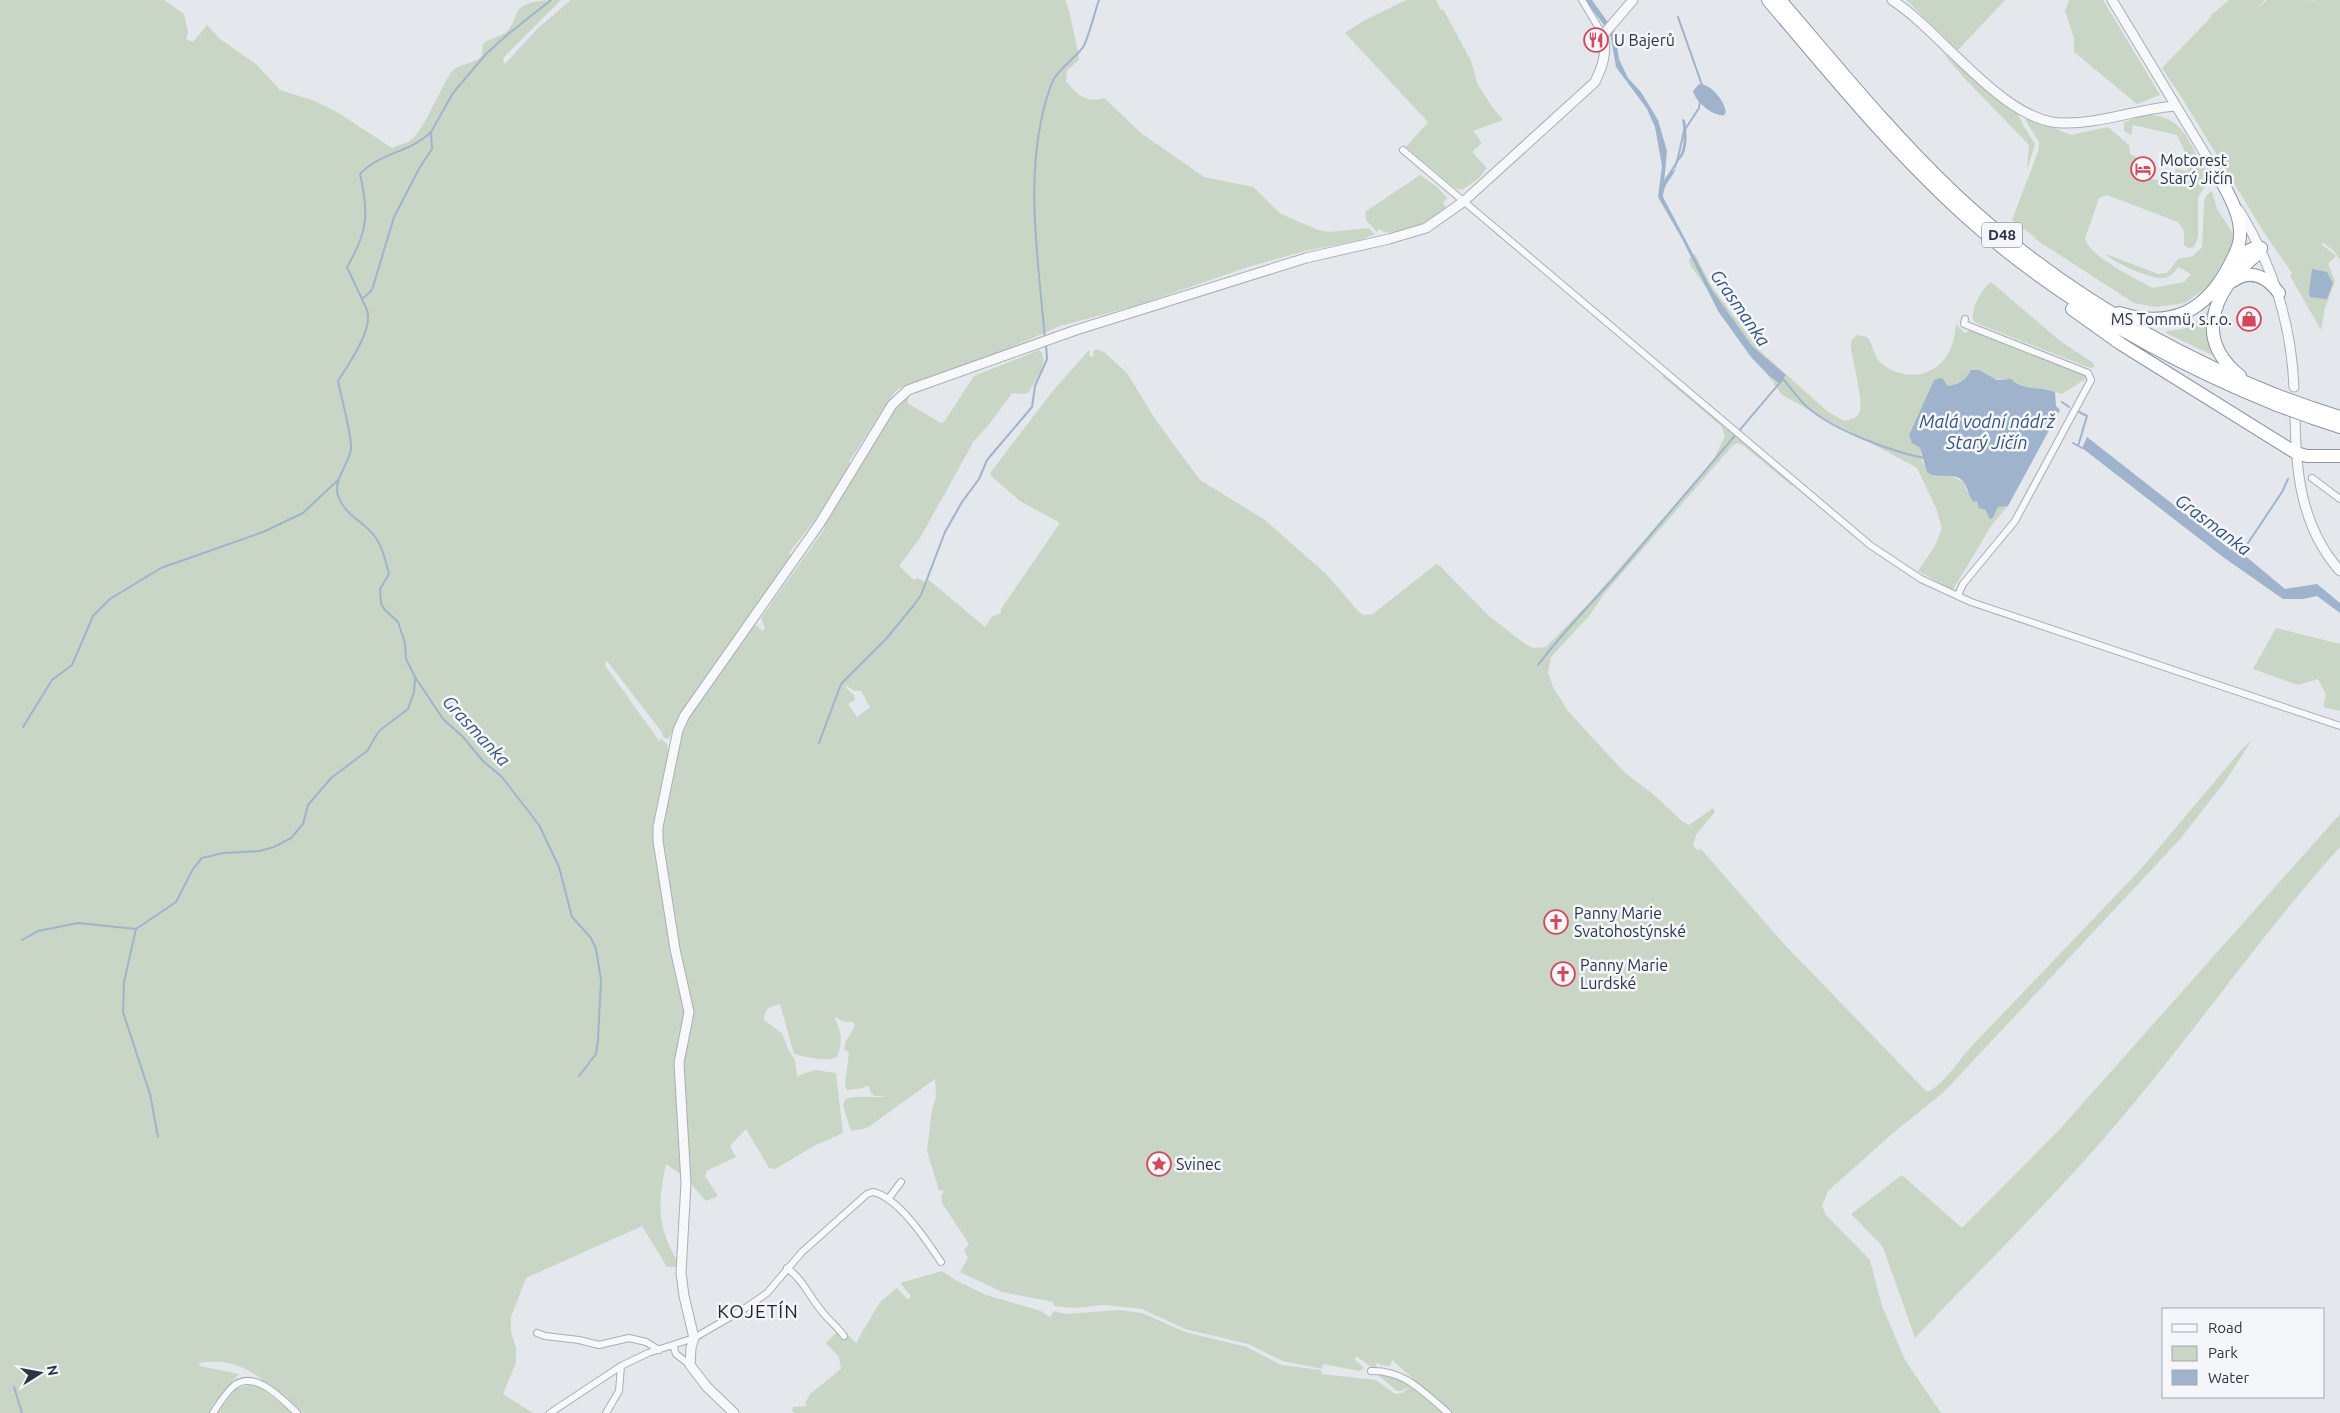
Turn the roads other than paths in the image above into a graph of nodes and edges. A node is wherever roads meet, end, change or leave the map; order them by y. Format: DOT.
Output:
graph roads {
  1 [pos="1582,0"];
  2 [pos="1633,0"];
  3 [pos="1768,0"];
  4 [pos="1780,0"];
  5 [pos="1892,0"];
  6 [pos="2112,0"];
  7 [pos="1606,32"];
  8 [pos="2175,106"];
  9 [pos="1403,150"];
  10 [pos="2220,178"];
  11 [pos="1463,202"];
  12 [pos="2261,248"];
  13 [pos="2007,251"];
  14 [pos="2228,278"];
  15 [pos="2279,293"];
  16 [pos="2098,305"];
  17 [pos="1964,319"];
  18 [pos="2294,387"];
  19 [pos="2264,390"];
  20 [pos="2276,400"];
  21 [pos="2295,405"];
  22 [pos="2312,413"];
  23 [pos="2340,417"];
  24 [pos="2340,427"];
  25 [pos="2296,453"];
  26 [pos="2340,456"];
  27 [pos="2312,478"];
  28 [pos="2340,500"];
  29 [pos="2340,571"];
  30 [pos="1958,595"];
  31 [pos="2340,726"];
  32 [pos="902,1182"];
  33 [pos="889,1198"];
  34 [pos="941,1262"];
  35 [pos="787,1268"];
  36 [pos="537,1333"];
  37 [pos="844,1336"];
  38 [pos="694,1338"];
  39 [pos="682,1342"];
  40 [pos="673,1345"];
  41 [pos="691,1348"];
  42 [pos="659,1350"];
  43 [pos="690,1365"];
  44 [pos="620,1366"];
  45 [pos="1371,1371"];
  46 [pos="213,1413"];
  47 [pos="297,1413"];
  48 [pos="550,1413"];
  49 [pos="606,1413"];
  50 [pos="734,1413"];
  51 [pos="1448,1413"];
  1 -- 7 [label="street"];
  2 -- 7 [label="street"];
  3 -- 13 [label="highway, D48"];
  4 -- 16 [label="highway, D48"];
  5 -- 8 [label="street"];
  6 -- 8 [label="street"];
  7 -- 11 [label="street"];
  8 -- 10 [label="street"];
  9 -- 11 [label="street"];
  10 -- 12 [label="street"];
  10 -- 14 [label="highway"];
  11 -- 30 [label="street"];
  11 -- 38 [label="street"];
  12 -- 14 [label="highway"];
  12 -- 15 [label="street"];
  13 -- 20 [label="highway, D48"];
  13 -- 25 [label="highway"];
  14 -- 15 [label="highway"];
  14 -- 16 [label="highway"];
  14 -- 19 [label="highway"];
  15 -- 18 [label="street"];
  16 -- 19 [label="highway, D48"];
  17 -- 30 [label="street"];
  19 -- 20 [label="highway, D48"];
  20 -- 22 [label="highway, D48, bridge"];
  21 -- 25 [label="street"];
  22 -- 23 [label="highway, D48"];
  22 -- 24 [label="highway, D48"];
  25 -- 26 [label="highway"];
  25 -- 29 [label="street"];
  27 -- 28 [label="street"];
  30 -- 31 [label="street"];
  32 -- 33 [label="street"];
  33 -- 34 [label="street"];
  33 -- 35 [label="street"];
  35 -- 37 [label="street"];
  35 -- 38 [label="street"];
  36 -- 42 [label="street"];
  38 -- 39 [label="street"];
  38 -- 41 [label="street"];
  39 -- 40 [label="street"];
  39 -- 41 [label="street"];
  40 -- 42 [label="street"];
  40 -- 43 [label="street"];
  41 -- 43 [label="street"];
  42 -- 44 [label="street"];
  43 -- 50 [label="street"];
  44 -- 48 [label="street"];
  44 -- 49 [label="street"];
  45 -- 51 [label="street"];
  46 -- 47 [label="street"];
}
